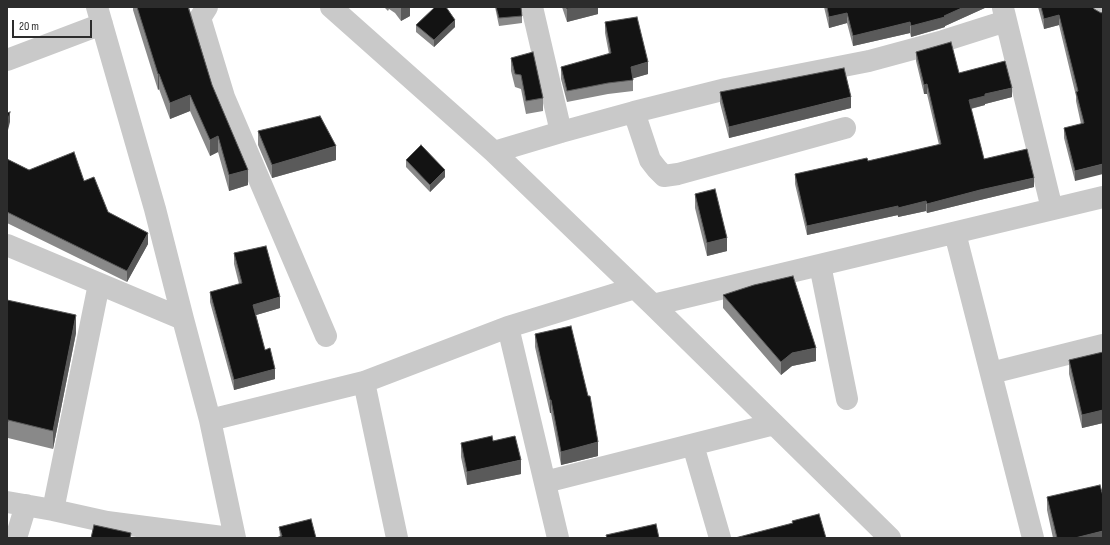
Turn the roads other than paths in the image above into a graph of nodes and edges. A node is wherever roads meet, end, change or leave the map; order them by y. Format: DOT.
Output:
graph roads {
  1 [pos="207,7"];
  2 [pos="331,7"];
  3 [pos="532,7"];
  4 [pos="1102,7"];
  5 [pos="1103,10"];
  6 [pos="1005,14"];
  7 [pos="99,16"];
  8 [pos="7,60"];
  9 [pos="634,112"];
  10 [pos="845,128"];
  11 [pos="561,132"];
  12 [pos="494,152"];
  13 [pos="1103,197"];
  14 [pos="1052,209"];
  15 [pos="955,233"];
  16 [pos="7,245"];
  17 [pos="820,265"];
  18 [pos="99,284"];
  19 [pos="635,288"];
  20 [pos="653,305"];
  21 [pos="183,319"];
  22 [pos="508,327"];
  23 [pos="326,336"];
  24 [pos="1103,345"];
  25 [pos="991,374"];
  26 [pos="364,382"];
  27 [pos="847,399"];
  28 [pos="210,420"];
  29 [pos="774,424"];
  30 [pos="693,445"];
  31 [pos="545,482"];
  32 [pos="17,504"];
  33 [pos="53,510"];
  34 [pos="158,533"];
  35 [pos="16,538"];
  36 [pos="230,538"];
  37 [pos="235,538"];
  38 [pos="398,538"];
  39 [pos="558,538"];
  40 [pos="720,538"];
  41 [pos="890,538"];
  42 [pos="1033,538"];
  1 -- 23 [label="street"];
  2 -- 12 [label="street"];
  3 -- 11 [label="street"];
  4 -- 5 [label="street"];
  6 -- 9 [label="street"];
  6 -- 14 [label="street"];
  7 -- 8 [label="street"];
  7 -- 21 [label="street"];
  9 -- 10 [label="street"];
  9 -- 11 [label="street"];
  11 -- 12 [label="street"];
  12 -- 19 [label="street"];
  13 -- 14 [label="street"];
  14 -- 15 [label="street"];
  15 -- 17 [label="street"];
  15 -- 25 [label="street"];
  16 -- 18 [label="street"];
  17 -- 20 [label="street"];
  17 -- 27 [label="street"];
  18 -- 21 [label="street"];
  18 -- 33 [label="street"];
  19 -- 20 [label="street"];
  19 -- 22 [label="street"];
  20 -- 29 [label="street"];
  21 -- 28 [label="street"];
  22 -- 26 [label="street"];
  22 -- 31 [label="street"];
  24 -- 25 [label="street"];
  25 -- 42 [label="street"];
  26 -- 28 [label="street"];
  26 -- 38 [label="street"];
  28 -- 37 [label="street"];
  29 -- 30 [label="street"];
  29 -- 41 [label="street"];
  30 -- 31 [label="street"];
  30 -- 40 [label="street"];
  31 -- 39 [label="street"];
  32 -- 33 [label="street"];
  32 -- 35 [label="street"];
  33 -- 34 [label="street"];
  34 -- 36 [label="street"];
}
